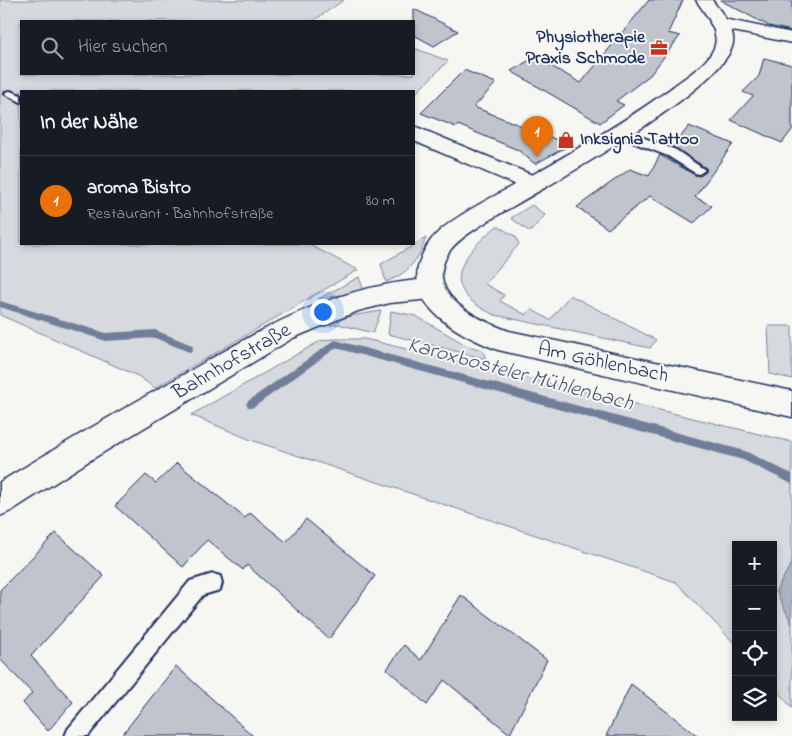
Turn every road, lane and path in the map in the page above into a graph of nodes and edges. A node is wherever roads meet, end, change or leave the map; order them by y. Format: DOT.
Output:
graph roads {
  1 [pos="704,0"];
  2 [pos="719,23"];
  3 [pos="792,38"];
  4 [pos="10,94"];
  5 [pos="20,99"];
  6 [pos="618,132"];
  7 [pos="415,133"];
  8 [pos="699,170"];
  9 [pos="534,184"];
  10 [pos="431,289"];
  11 [pos="792,404"];
  12 [pos="0,500"];
  13 [pos="213,583"];
  14 [pos="75,736"];
  1 -- 2 [label="street"];
  2 -- 3 [label="street"];
  2 -- 6 [label="street"];
  4 -- 5 [label="lane"];
  6 -- 8 [label="lane"];
  6 -- 9 [label="street"];
  7 -- 9 [label="street"];
  9 -- 10 [label="street"];
  10 -- 11 [label="street, Am Göhlenbach"];
  10 -- 12 [label="street, Bahnhofstraße"];
  13 -- 14 [label="lane"];
}
